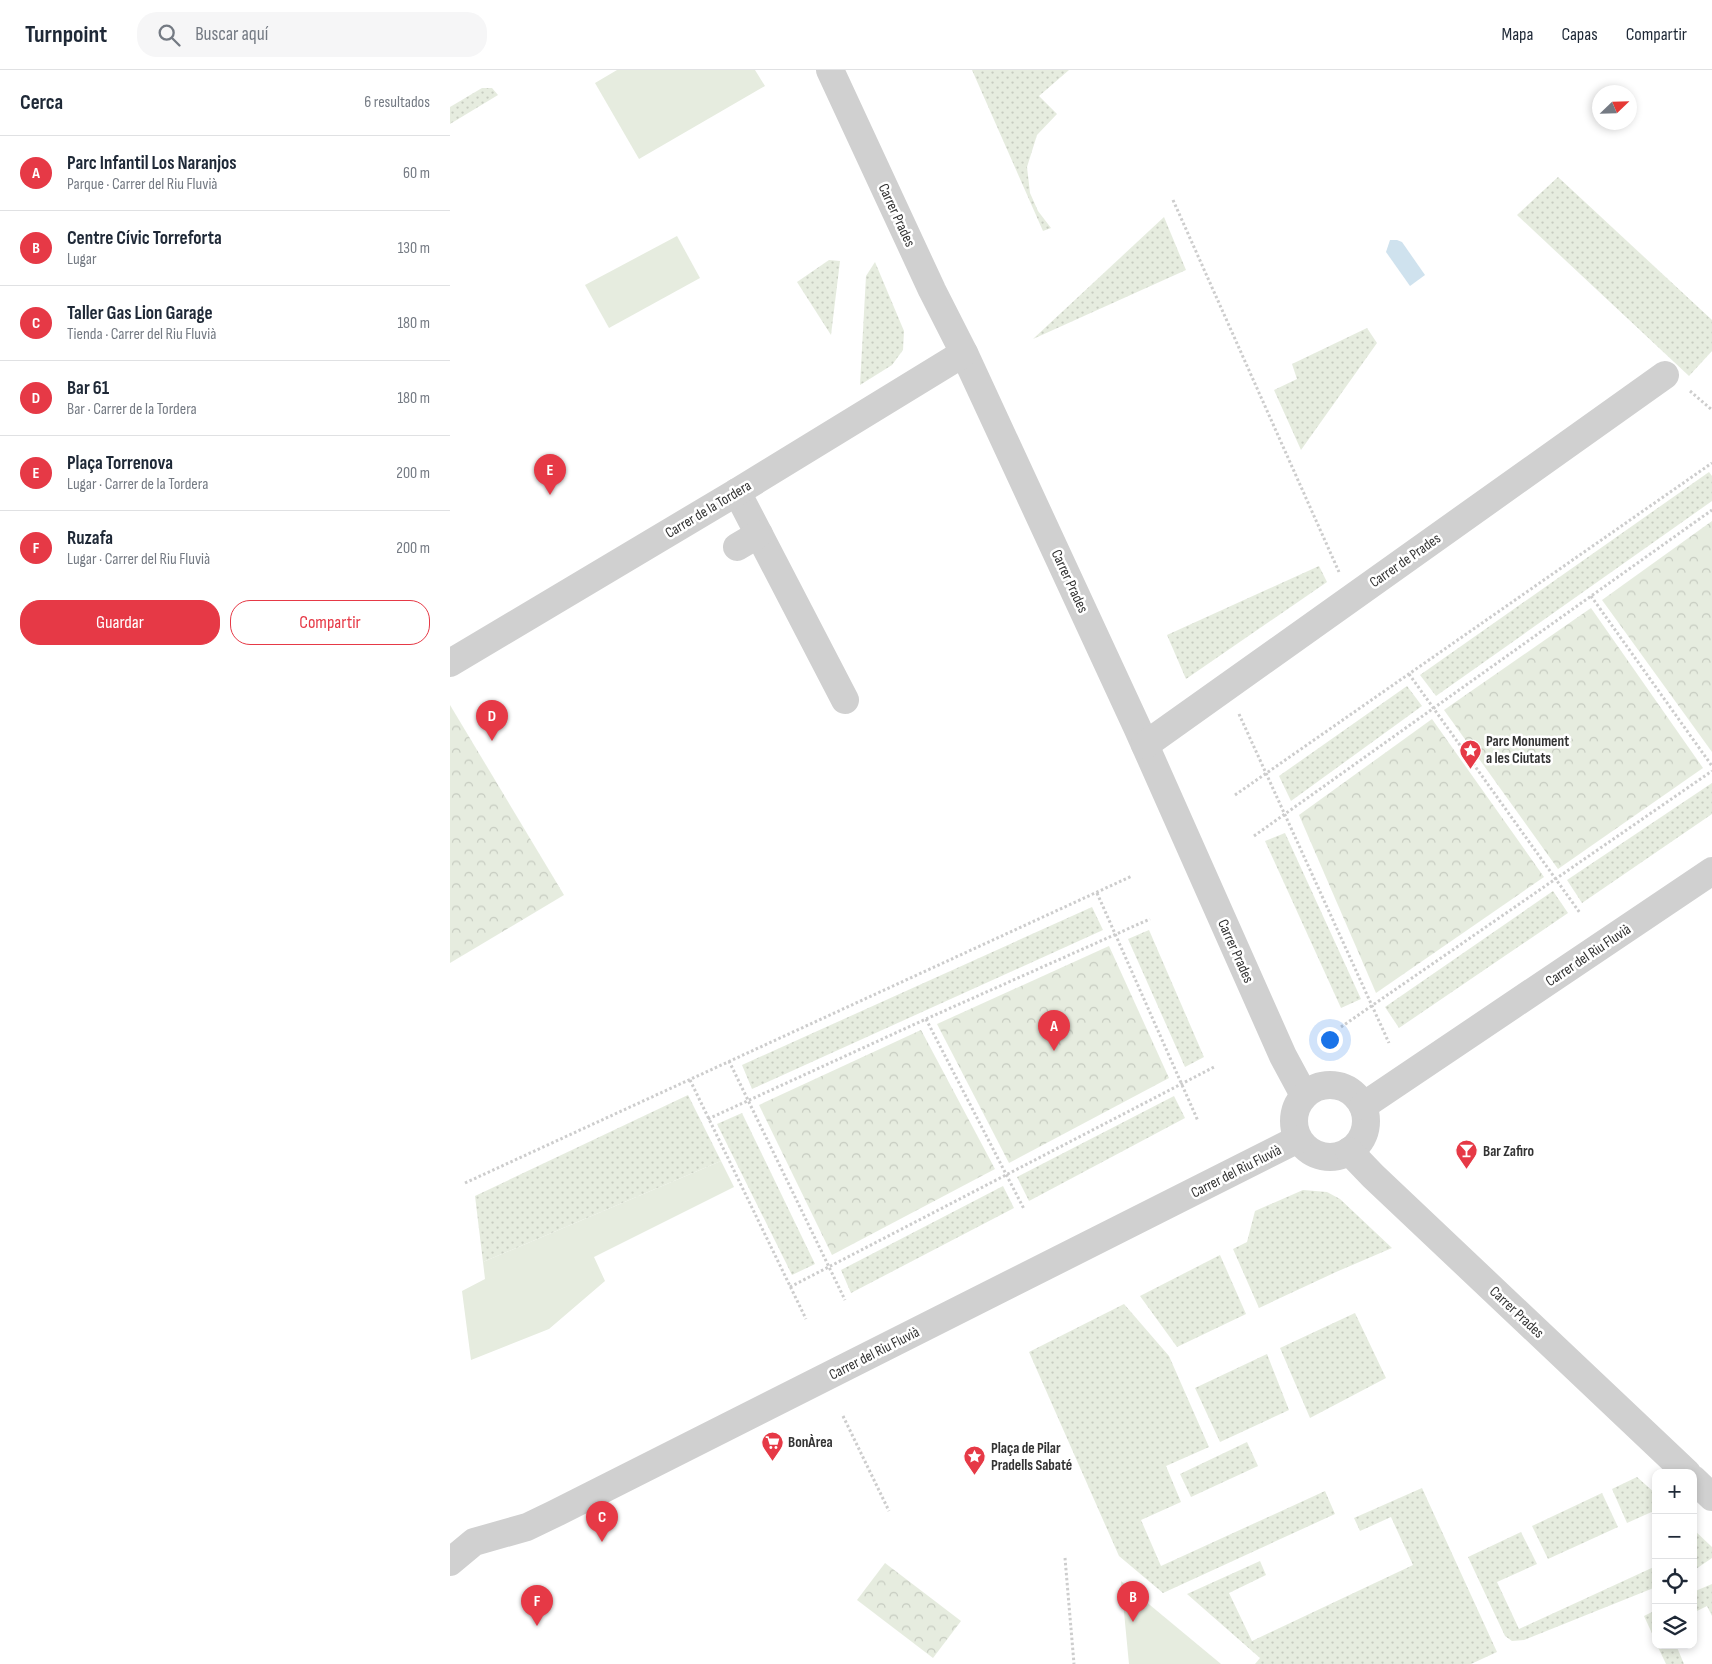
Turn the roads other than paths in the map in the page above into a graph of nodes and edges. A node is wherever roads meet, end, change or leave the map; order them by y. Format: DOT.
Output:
graph roads {
  1 [pos="830,70"];
  2 [pos="964,353"];
  3 [pos="1666,375"];
  4 [pos="737,492"];
  5 [pos="450,663"];
  6 [pos="845,700"];
  7 [pos="1145,745"];
  8 [pos="1712,870"];
  9 [pos="1304,1095"];
  10 [pos="1363,1106"];
  11 [pos="1298,1139"];
  12 [pos="1349,1151"];
  13 [pos="1682,1469"];
  14 [pos="1697,1483"];
  15 [pos="1712,1497"];
  16 [pos="450,1562"];
  1 -- 2 [label="street, Carrer Prades"];
  2 -- 4 [label="street, Carrer de la Tordera"];
  2 -- 7 [label="street, Carrer Prades"];
  3 -- 7 [label="street, Carrer de Prades"];
  4 -- 5 [label="street, Carrer de la Tordera"];
  4 -- 6 [label="street"];
  7 -- 9 [label="street, Carrer Prades"];
  8 -- 10 [label="street, Carrer del Riu Fluvià"];
  9 -- 10 [label="street"];
  9 -- 11 [label="street"];
  10 -- 12 [label="street"];
  11 -- 12 [label="street"];
  11 -- 16 [label="street, Carrer del Riu Fluvià"];
  12 -- 13 [label="street, Carrer Prades"];
  14 -- 15 [label="street"];
}
